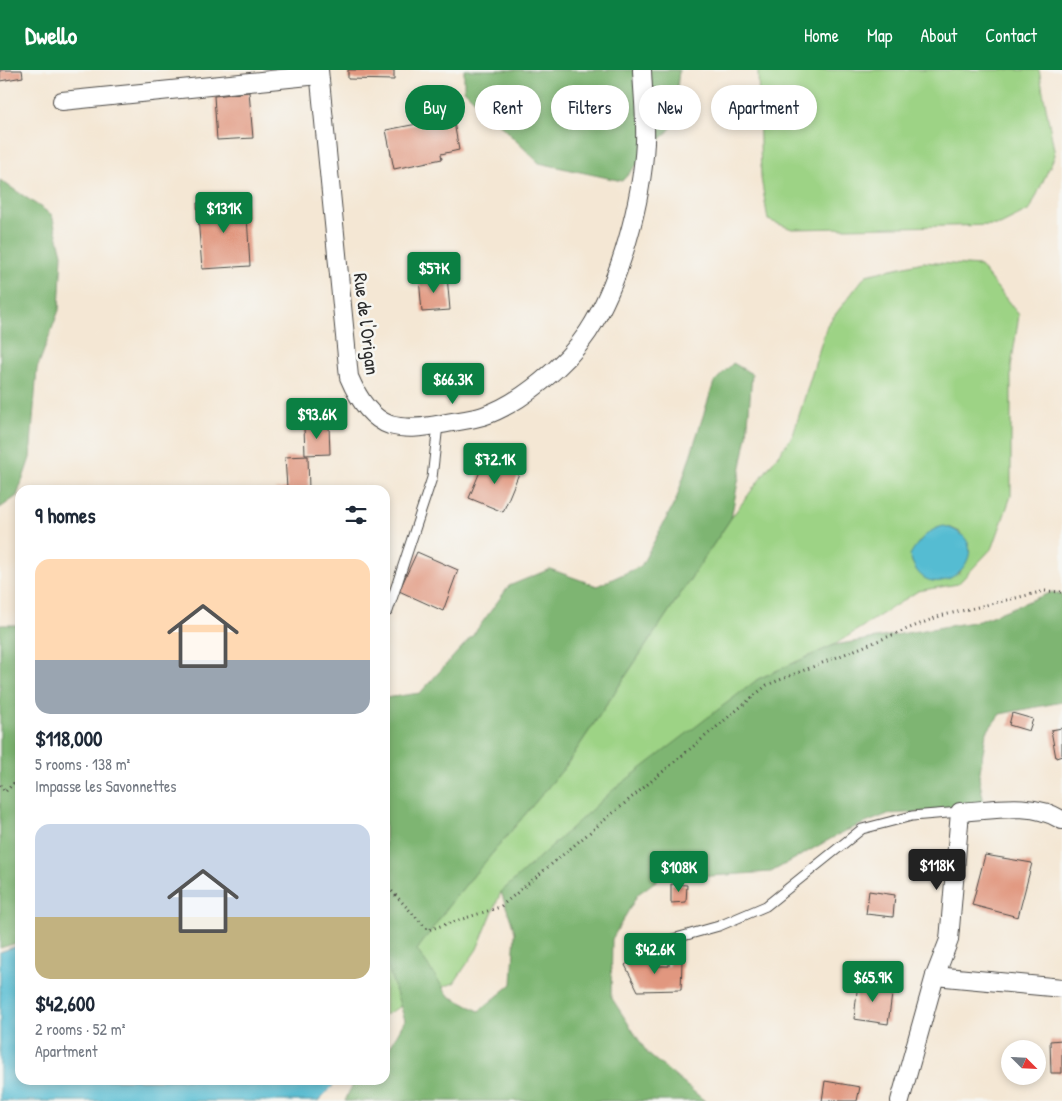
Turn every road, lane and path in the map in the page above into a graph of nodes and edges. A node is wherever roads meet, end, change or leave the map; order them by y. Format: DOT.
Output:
graph roads {
  1 [pos="642,70"];
  2 [pos="319,72"];
  3 [pos="62,101"];
  4 [pos="438,425"];
  5 [pos="1062,592"];
  6 [pos="390,605"];
  7 [pos="15,782"];
  8 [pos="0,785"];
  9 [pos="960,812"];
  10 [pos="1062,820"];
  11 [pos="390,889"];
  12 [pos="651,945"];
  13 [pos="935,976"];
  14 [pos="1062,988"];
  15 [pos="900,1101"];
  1 -- 4 [label="street, Rue de l'Origan"];
  2 -- 3 [label="street"];
  2 -- 4 [label="street, Rue de l'Origan"];
  4 -- 6 [label="lane"];
  5 -- 11 [label="path"];
  7 -- 8 [label="path"];
  9 -- 10 [label="street"];
  9 -- 12 [label="lane"];
  9 -- 13 [label="street"];
  13 -- 14 [label="street"];
  13 -- 15 [label="street"];
}
